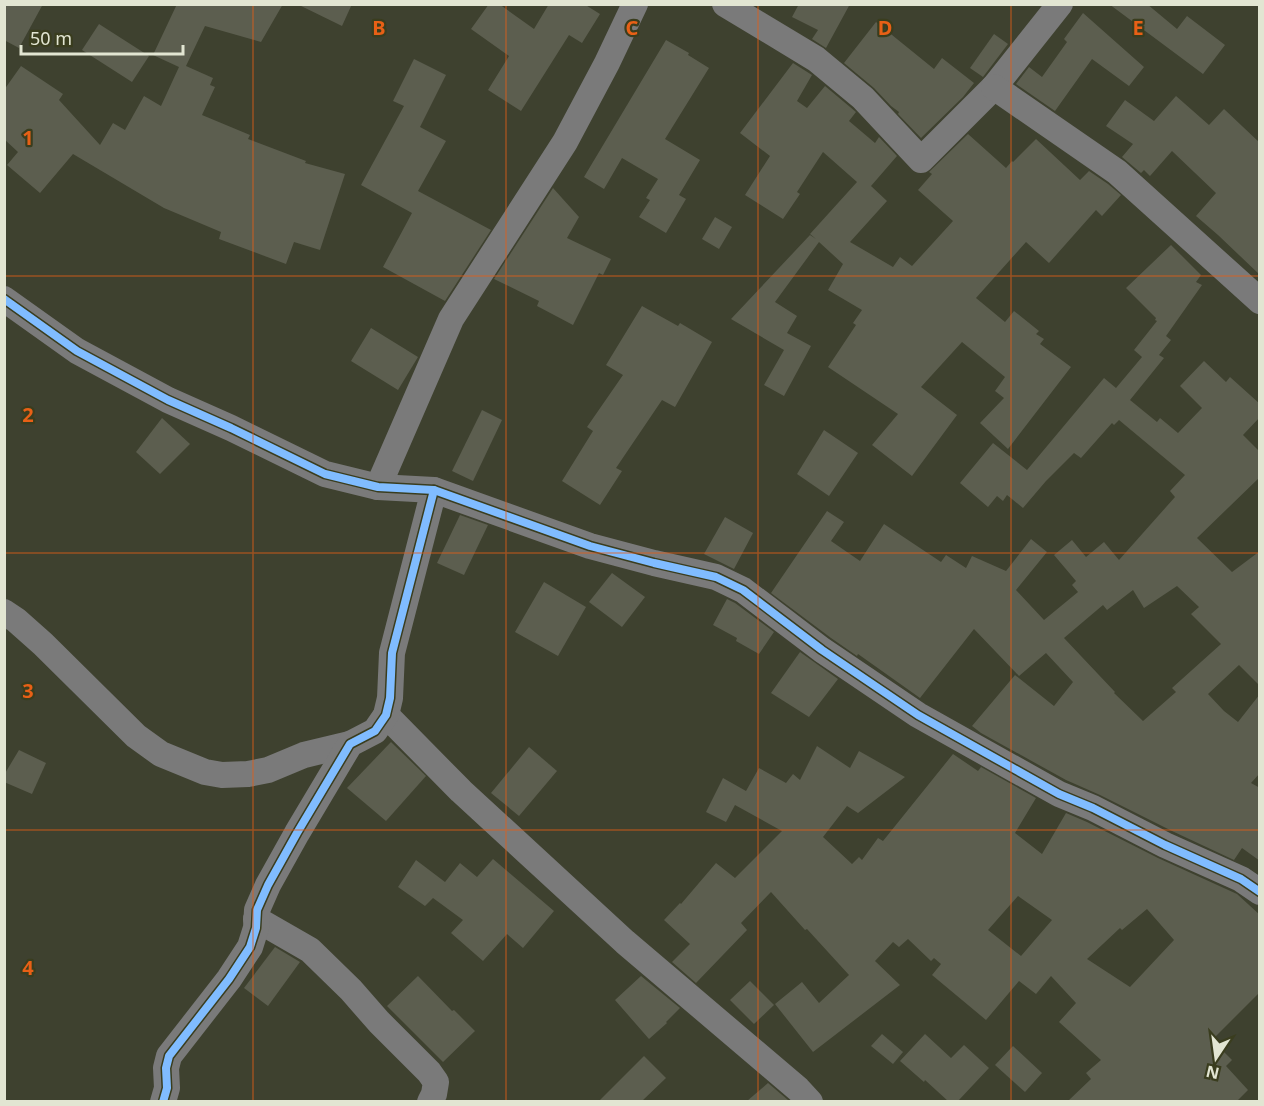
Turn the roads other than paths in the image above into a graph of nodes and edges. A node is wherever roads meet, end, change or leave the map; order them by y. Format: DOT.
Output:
graph roads {
  1 [pos="635,4"];
  2 [pos="725,4"];
  3 [pos="1060,4"];
  4 [pos="994,87"];
  5 [pos="4,299"];
  6 [pos="1260,301"];
  7 [pos="378,486"];
  8 [pos="434,490"];
  9 [pos="4,612"];
  10 [pos="386,715"];
  11 [pos="350,744"];
  12 [pos="1260,892"];
  13 [pos="256,919"];
  14 [pos="162,1101"];
  15 [pos="430,1101"];
  16 [pos="810,1101"];
  1 -- 7 [label="street"];
  2 -- 4 [label="street"];
  3 -- 4 [label="street"];
  4 -- 6 [label="street"];
  5 -- 7 [label="street"];
  7 -- 8 [label="street"];
  8 -- 10 [label="street"];
  8 -- 12 [label="street"];
  9 -- 11 [label="street"];
  10 -- 11 [label="street"];
  10 -- 16 [label="street"];
  11 -- 13 [label="street"];
  13 -- 14 [label="street"];
  13 -- 15 [label="street"];
}
